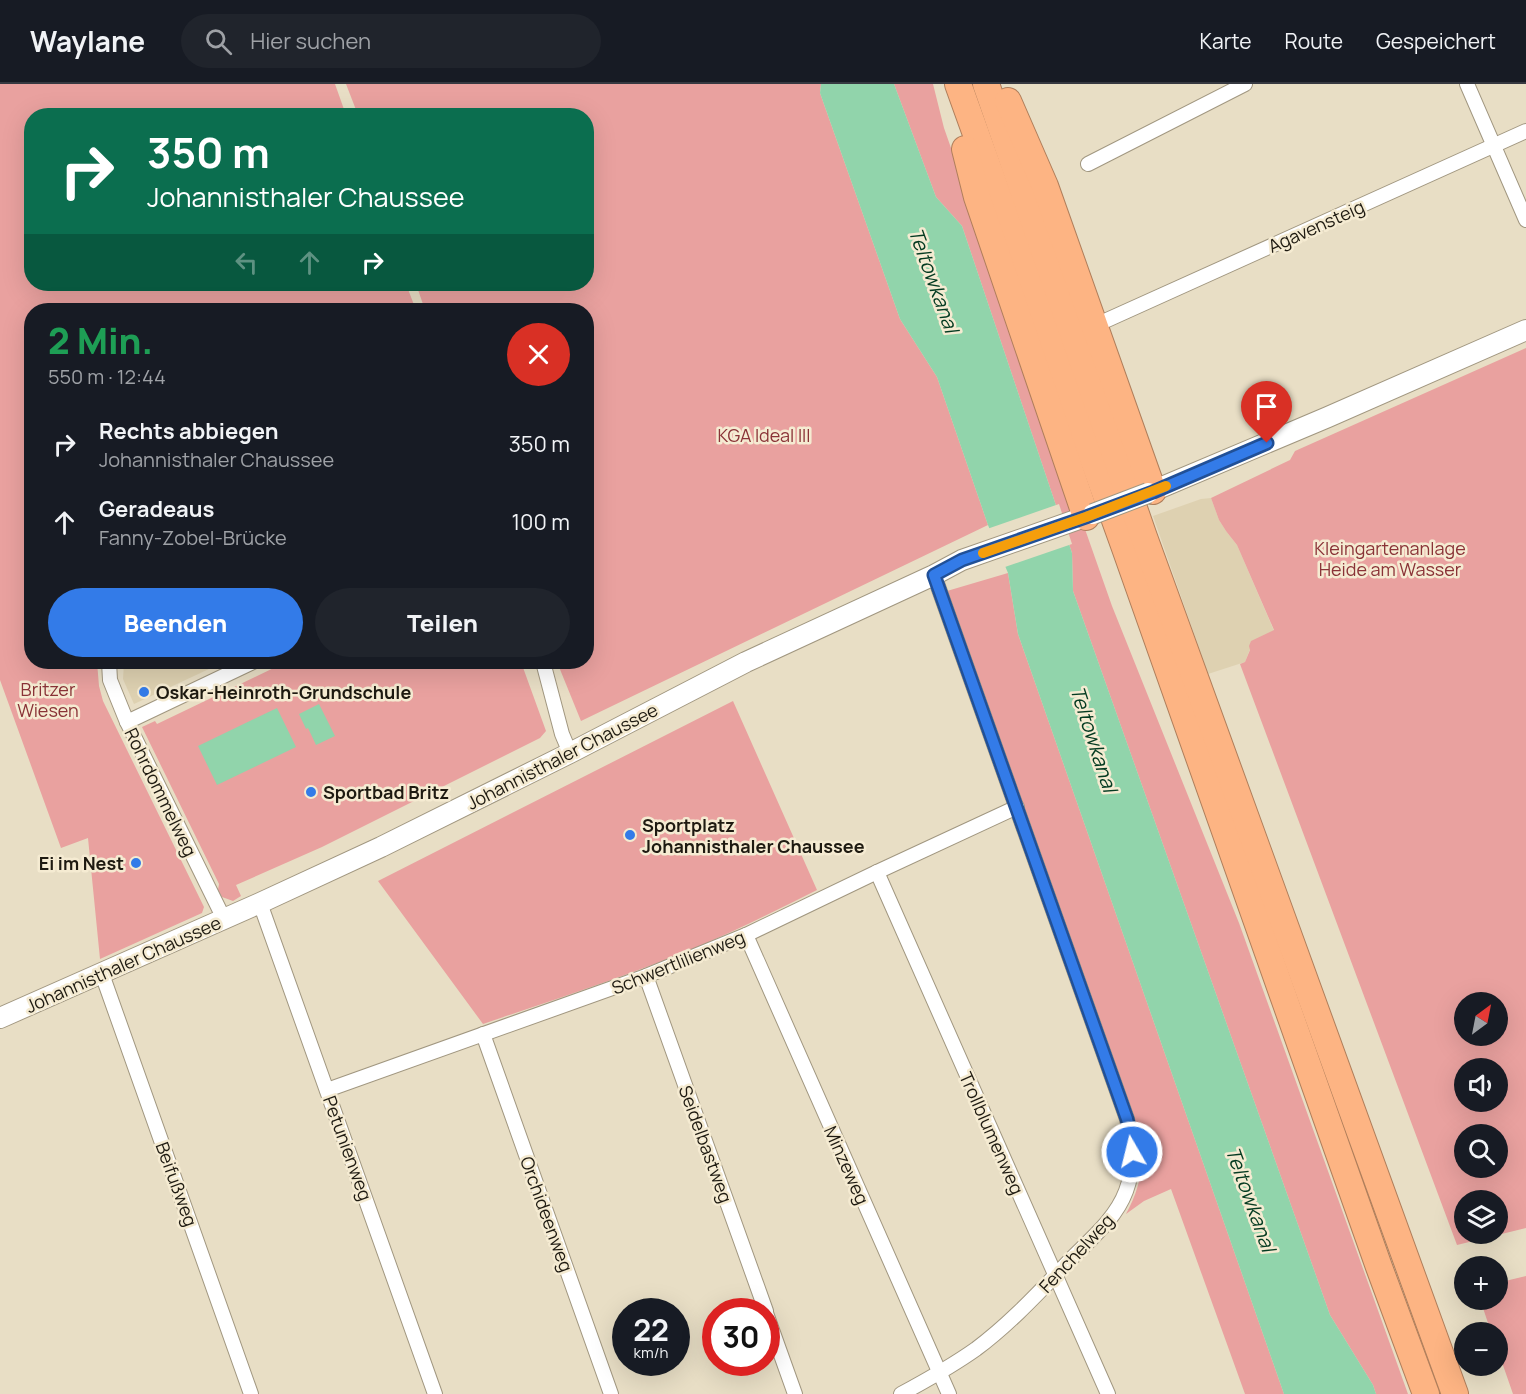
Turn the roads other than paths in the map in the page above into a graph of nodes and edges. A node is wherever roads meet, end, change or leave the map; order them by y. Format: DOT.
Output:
graph roads {
  1 [pos="958,84"];
  2 [pos="986,84"];
  3 [pos="1001,84"];
  4 [pos="1245,84"];
  5 [pos="1467,84"];
  6 [pos="970,120"];
  7 [pos="1526,130"];
  8 [pos="1493,146"];
  9 [pos="1088,164"];
  10 [pos="1526,220"];
  11 [pos="1107,320"];
  12 [pos="1526,330"];
  13 [pos="1150,492"];
  14 [pos="1084,517"];
  15 [pos="934,575"];
  16 [pos="109,669"];
  17 [pos="238,669"];
  18 [pos="545,669"];
  19 [pos="127,722"];
  20 [pos="570,753"];
  21 [pos="1017,807"];
  22 [pos="877,872"];
  23 [pos="260,903"];
  24 [pos="224,919"];
  25 [pos="746,935"];
  26 [pos="102,974"];
  27 [pos="646,976"];
  28 [pos="0,1018"];
  29 [pos="483,1034"];
  30 [pos="327,1090"];
  31 [pos="1055,1275"];
  32 [pos="761,1298"];
  33 [pos="780,1352"];
  34 [pos="939,1374"];
  35 [pos="251,1394"];
  36 [pos="435,1394"];
  37 [pos="611,1394"];
  38 [pos="795,1394"];
  39 [pos="901,1394"];
  40 [pos="949,1394"];
  41 [pos="1108,1394"];
  42 [pos="1426,1394"];
  43 [pos="1455,1394"];
  1 -- 6 [label="highway"];
  2 -- 43 [label="highway"];
  3 -- 13 [label="highway"];
  4 -- 9 [label="street"];
  5 -- 8 [label="street"];
  6 -- 14 [label="highway"];
  6 -- 42 [label="highway"];
  7 -- 8 [label="street, Agavensteig"];
  8 -- 10 [label="street"];
  8 -- 11 [label="street, Agavensteig"];
  12 -- 13 [label="street"];
  13 -- 14 [label="street, Johannisthaler Chaussee, bridge"];
  14 -- 15 [label="street, Johannisthaler Chaussee"];
  15 -- 20 [label="street, Johannisthaler Chaussee"];
  15 -- 21 [label="street, Fenchelweg"];
  16 -- 19 [label="street, Rohrdommelweg"];
  17 -- 19 [label="street"];
  18 -- 20 [label="street"];
  19 -- 24 [label="street, Rohrdommelweg"];
  20 -- 23 [label="street, Johannisthaler Chaussee"];
  21 -- 22 [label="street, Schwertlilienweg"];
  21 -- 31 [label="street, Fenchelweg"];
  22 -- 25 [label="street, Schwertlilienweg"];
  22 -- 31 [label="street, Trollblumenweg"];
  23 -- 24 [label="street, Johannisthaler Chaussee"];
  23 -- 30 [label="street, Petunienweg"];
  24 -- 26 [label="street, Johannisthaler Chaussee"];
  25 -- 27 [label="street, Schwertlilienweg"];
  25 -- 34 [label="street, Minzeweg"];
  26 -- 28 [label="street, Johannisthaler Chaussee"];
  26 -- 35 [label="street, Beifußweg"];
  27 -- 29 [label="street, Schwertlilienweg"];
  27 -- 32 [label="street, Seidelbastweg"];
  29 -- 30 [label="street, Schwertlilienweg"];
  29 -- 37 [label="street, Orchideenweg"];
  30 -- 36 [label="street, Petunienweg"];
  31 -- 34 [label="street, Fenchelweg"];
  31 -- 41 [label="street, Trollblumenweg"];
  33 -- 38 [label="street, Seidelbastweg"];
  34 -- 39 [label="street, Fenchelweg"];
  34 -- 40 [label="street, Minzeweg"];
}
